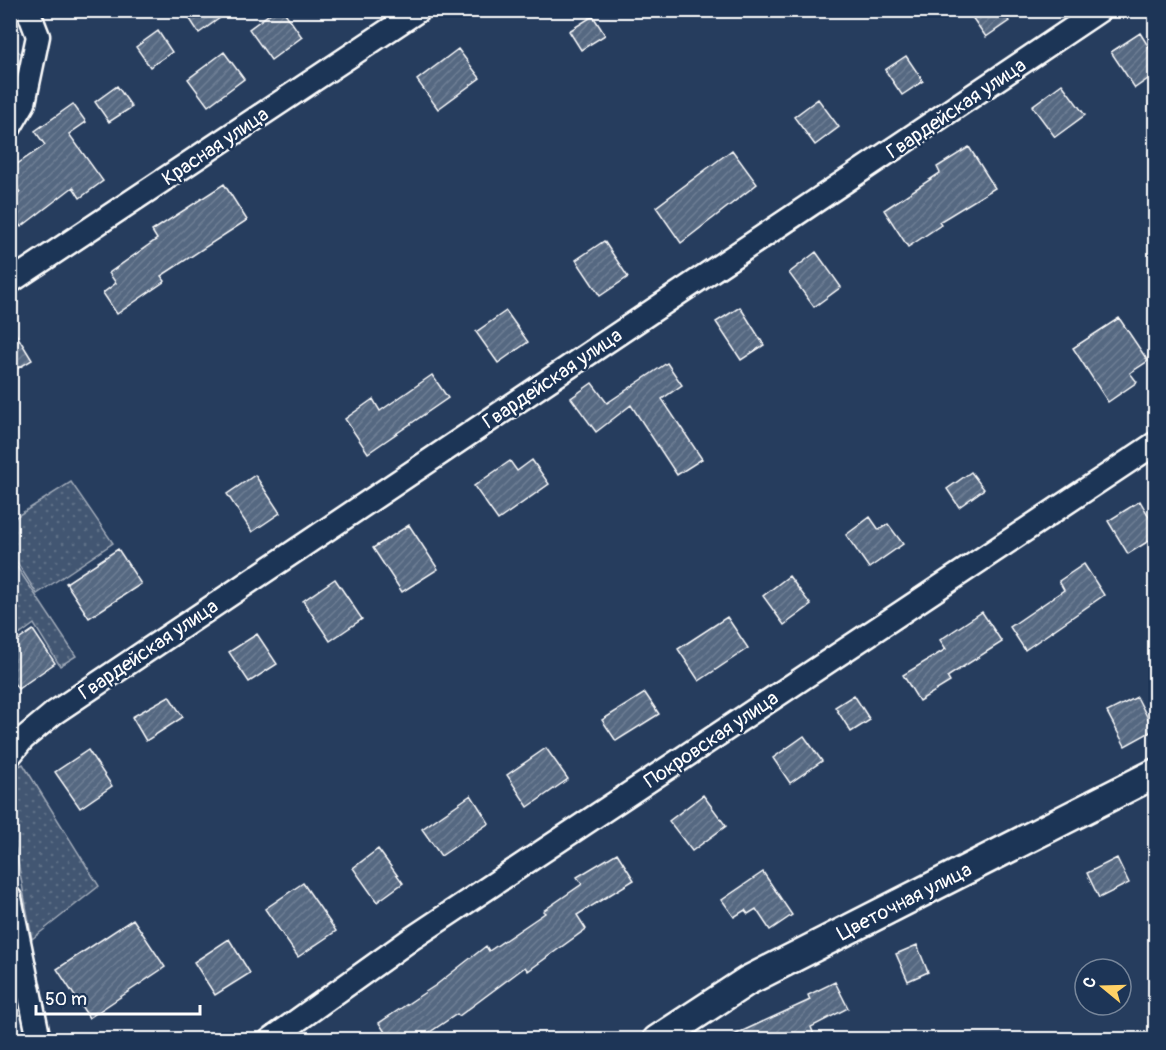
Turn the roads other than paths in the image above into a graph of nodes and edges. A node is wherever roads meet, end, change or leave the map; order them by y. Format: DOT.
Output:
graph roads {
  1 [pos="28,10"];
  2 [pos="419,10"];
  3 [pos="1100,10"];
  4 [pos="10,127"];
  5 [pos="10,282"];
  6 [pos="1155,443"];
  7 [pos="10,755"];
  8 [pos="1155,773"];
  9 [pos="10,898"];
  10 [pos="39,1040"];
  11 [pos="270,1040"];
  12 [pos="657,1040"];
  1 -- 4 [label="street"];
  2 -- 5 [label="street, Красная улица"];
  3 -- 7 [label="street, Гвардейская улица"];
  6 -- 11 [label="street, Покровская улица"];
  8 -- 12 [label="street, Цветочная улица"];
  9 -- 10 [label="street"];
}
